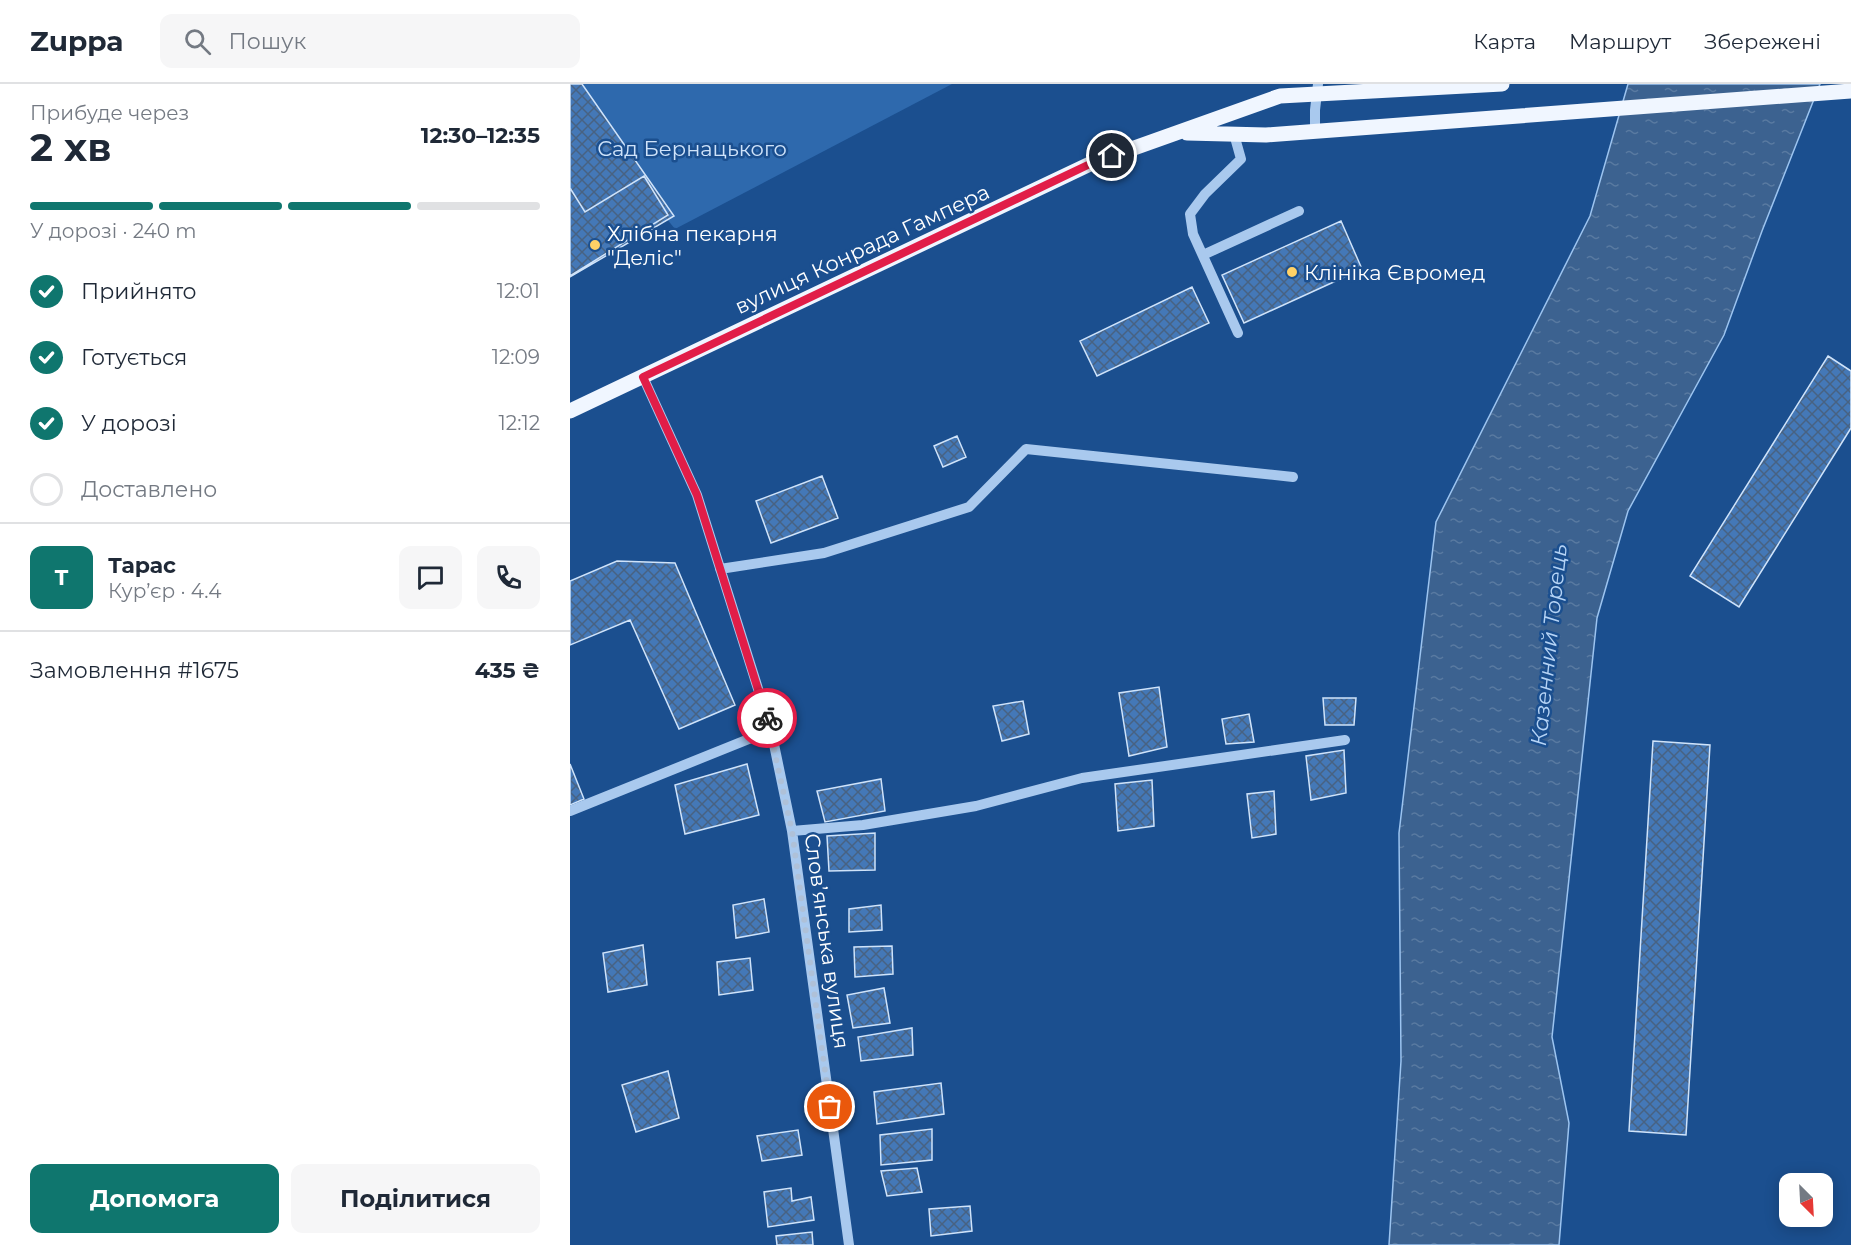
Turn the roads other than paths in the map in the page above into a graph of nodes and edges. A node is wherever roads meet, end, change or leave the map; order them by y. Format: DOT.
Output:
graph roads {
  1 [pos="1502,84"];
  2 [pos="1317,89"];
  3 [pos="1851,91"];
  4 [pos="1316,132"];
  5 [pos="1175,133"];
  6 [pos="1234,134"];
  7 [pos="1299,211"];
  8 [pos="1203,255"];
  9 [pos="1238,333"];
  10 [pos="643,377"];
  11 [pos="570,411"];
  12 [pos="1293,477"];
  13 [pos="720,569"];
  14 [pos="771,730"];
  15 [pos="1345,740"];
  16 [pos="570,811"];
  17 [pos="792,831"];
  18 [pos="849,1245"];
  1 -- 2 [label="main road, вулиця Конрада Гампера"];
  2 -- 4 [label="street"];
  2 -- 5 [label="main road, вулиця Конрада Гампера"];
  3 -- 4 [label="main road, вулиця Конрада Гампера"];
  4 -- 6 [label="main road, вулиця Конрада Гампера"];
  5 -- 6 [label="main road, вулиця Конрада Гампера"];
  5 -- 10 [label="main road, вулиця Конрада Гампера"];
  6 -- 8 [label="street"];
  7 -- 8 [label="street"];
  8 -- 9 [label="street"];
  10 -- 11 [label="main road, вулиця Конрада Гампера"];
  10 -- 13 [label="street, Слов’янська вулиця"];
  12 -- 13 [label="street"];
  13 -- 14 [label="street, Слов’янська вулиця"];
  14 -- 16 [label="street"];
  14 -- 17 [label="street, Слов’янська вулиця"];
  15 -- 17 [label="street"];
  17 -- 18 [label="street, Слов’янська вулиця"];
}
